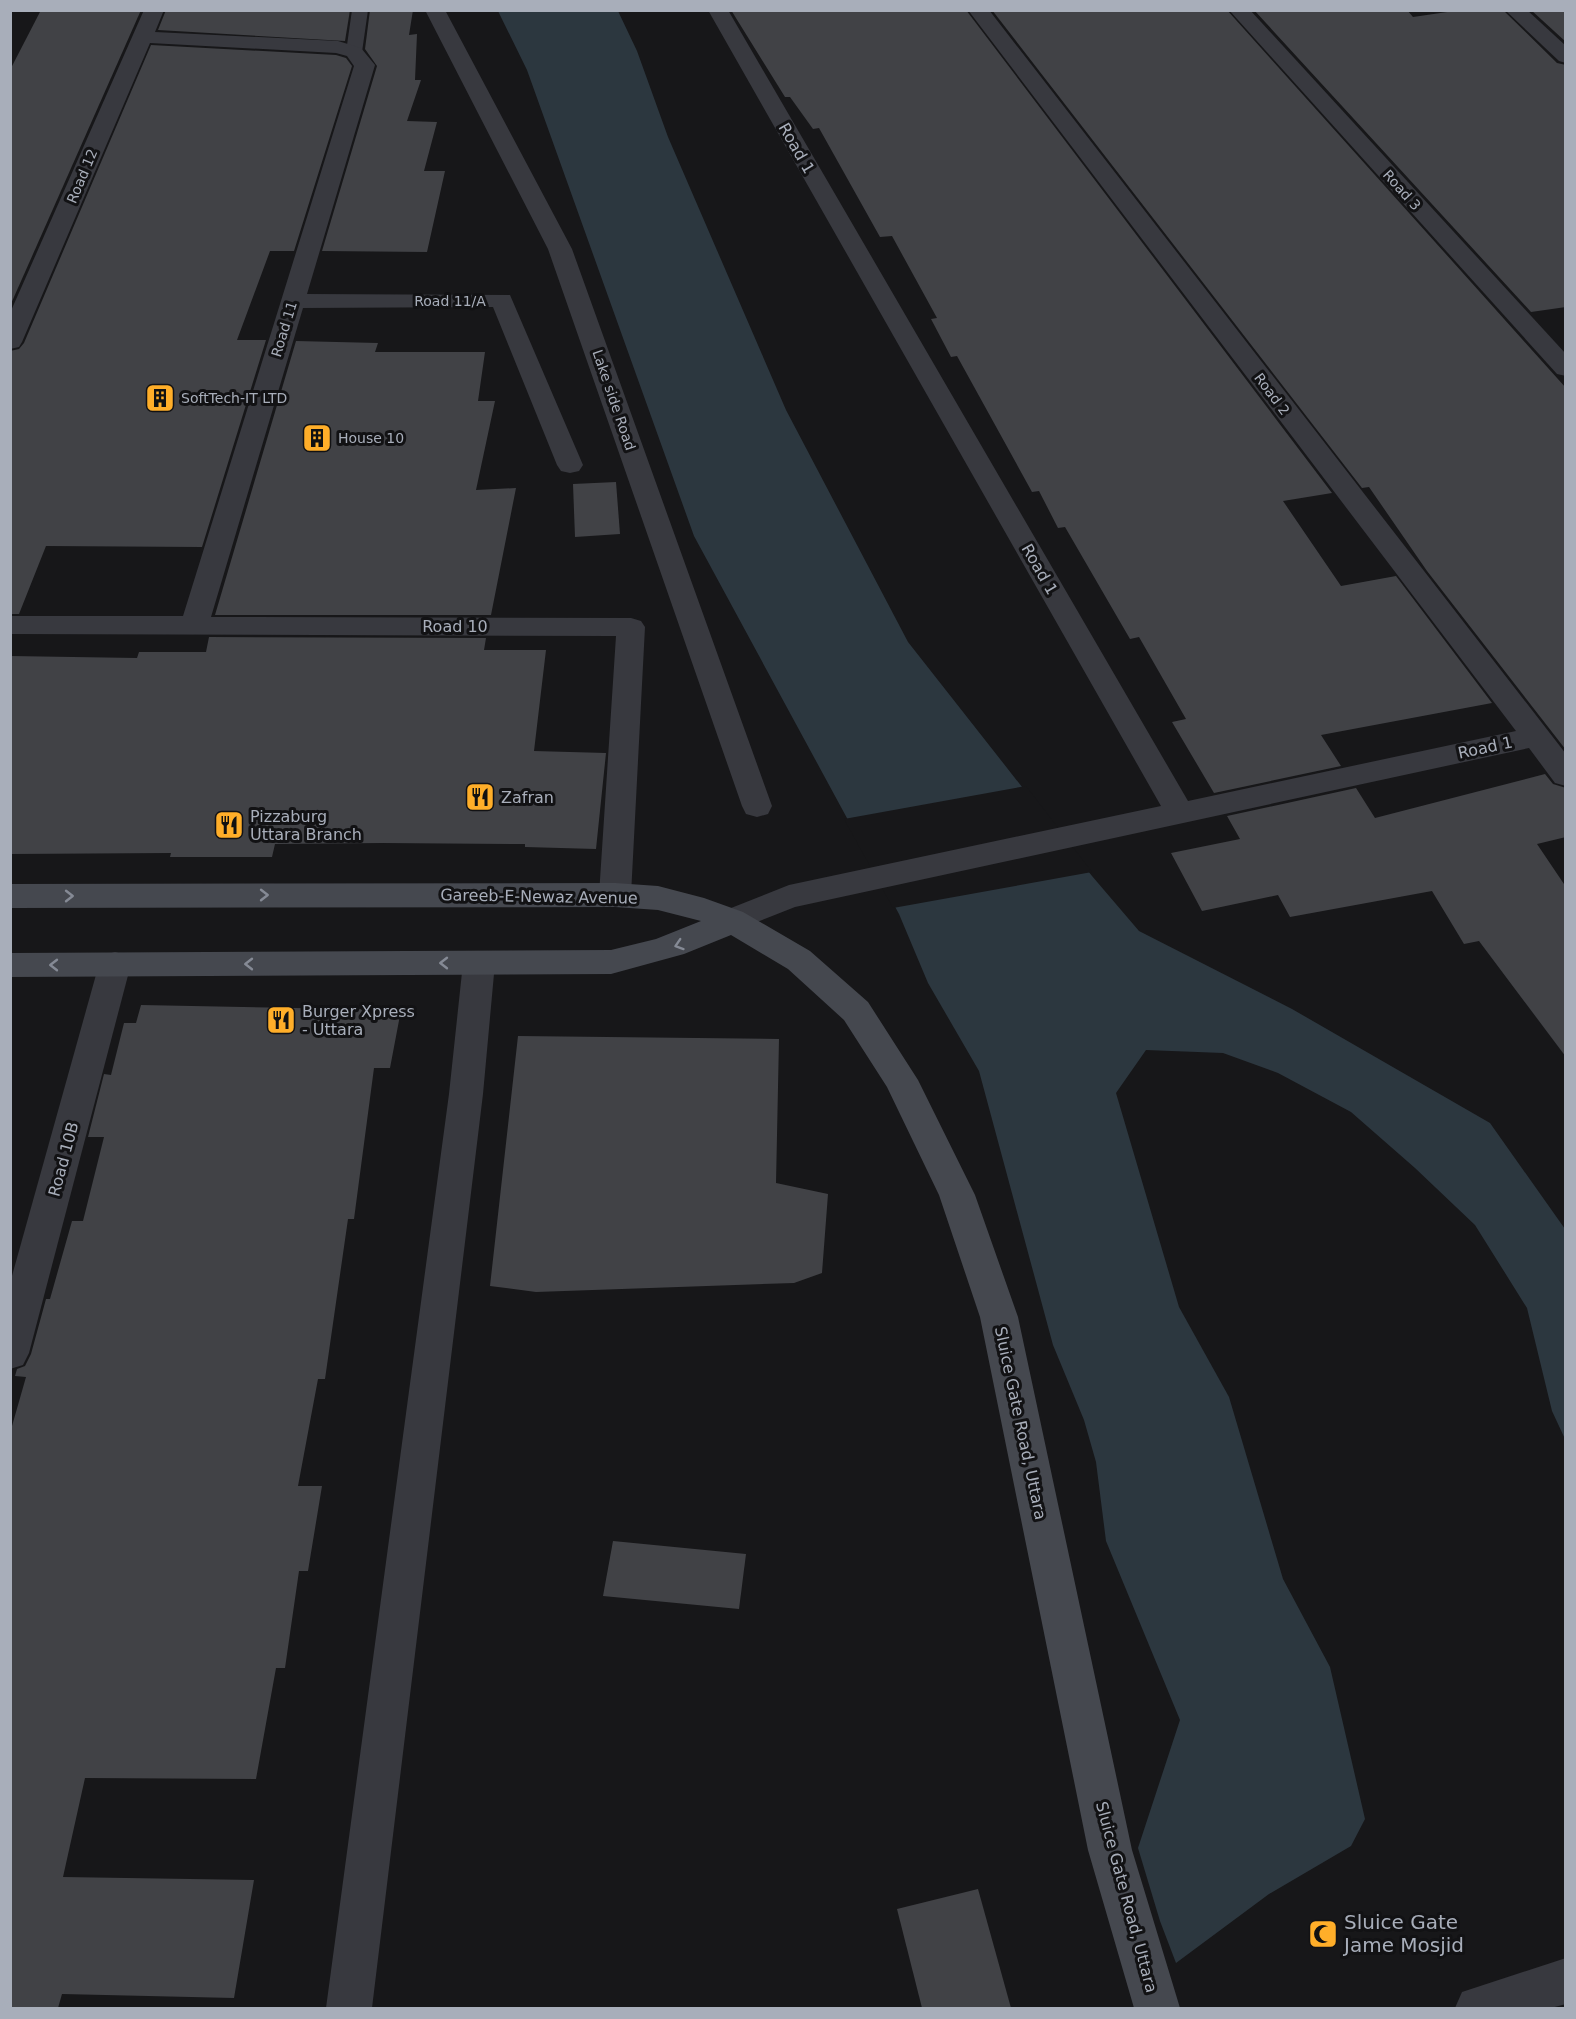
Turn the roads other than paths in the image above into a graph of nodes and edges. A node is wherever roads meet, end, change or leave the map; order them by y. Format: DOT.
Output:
graph roads {
  1 [pos="154,10"];
  2 [pos="360,10"];
  3 [pos="435,10"];
  4 [pos="718,10"];
  5 [pos="978,10"];
  6 [pos="1239,10"];
  7 [pos="1515,10"];
  8 [pos="142,37"];
  9 [pos="346,49"];
  10 [pos="1566,57"];
  11 [pos="292,301"];
  12 [pos="10,342"];
  13 [pos="1566,369"];
  14 [pos="570,465"];
  15 [pos="10,625"];
  16 [pos="194,626"];
  17 [pos="1534,736"];
  18 [pos="1566,777"];
  19 [pos="757,806"];
  20 [pos="1180,813"];
  21 [pos="615,895"];
  22 [pos="10,896"];
  23 [pos="732,920"];
  24 [pos="478,963"];
  25 [pos="115,964"];
  26 [pos="10,965"];
  27 [pos="10,1353"];
  28 [pos="1566,1980"];
  29 [pos="349,2008"];
  30 [pos="1157,2008"];
  31 [pos="1478,2008"];
  1 -- 8 [label="street, Road 12"];
  2 -- 9 [label="lane"];
  3 -- 19 [label="street, Lake side Road"];
  4 -- 20 [label="street, Road 1"];
  5 -- 17 [label="street, Road 2"];
  6 -- 13 [label="street, Road 3"];
  7 -- 10 [label="street"];
  8 -- 9 [label="street"];
  8 -- 12 [label="street, Road 12"];
  9 -- 11 [label="street, Road 11"];
  11 -- 14 [label="street, Road 11/A"];
  11 -- 16 [label="street, Road 11"];
  15 -- 16 [label="street, Road 10"];
  16 -- 21 [label="street, Road 10"];
  17 -- 18 [label="street, Road 2"];
  17 -- 20 [label="street, Road 1"];
  20 -- 23 [label="street"];
  22 -- 21 [label="street, Gareeb-E-Newaz Avenue, one-way"];
  21 -- 23 [label="street, Gareeb-E-Newaz Avenue"];
  23 -- 24 [label="street, one-way"];
  23 -- 30 [label="street, Sluice Gate Road, Uttara"];
  24 -- 25 [label="street, one-way"];
  24 -- 29 [label="street"];
  25 -- 26 [label="street, one-way"];
  25 -- 27 [label="street, Road 10B"];
  28 -- 31 [label="street"];
}
